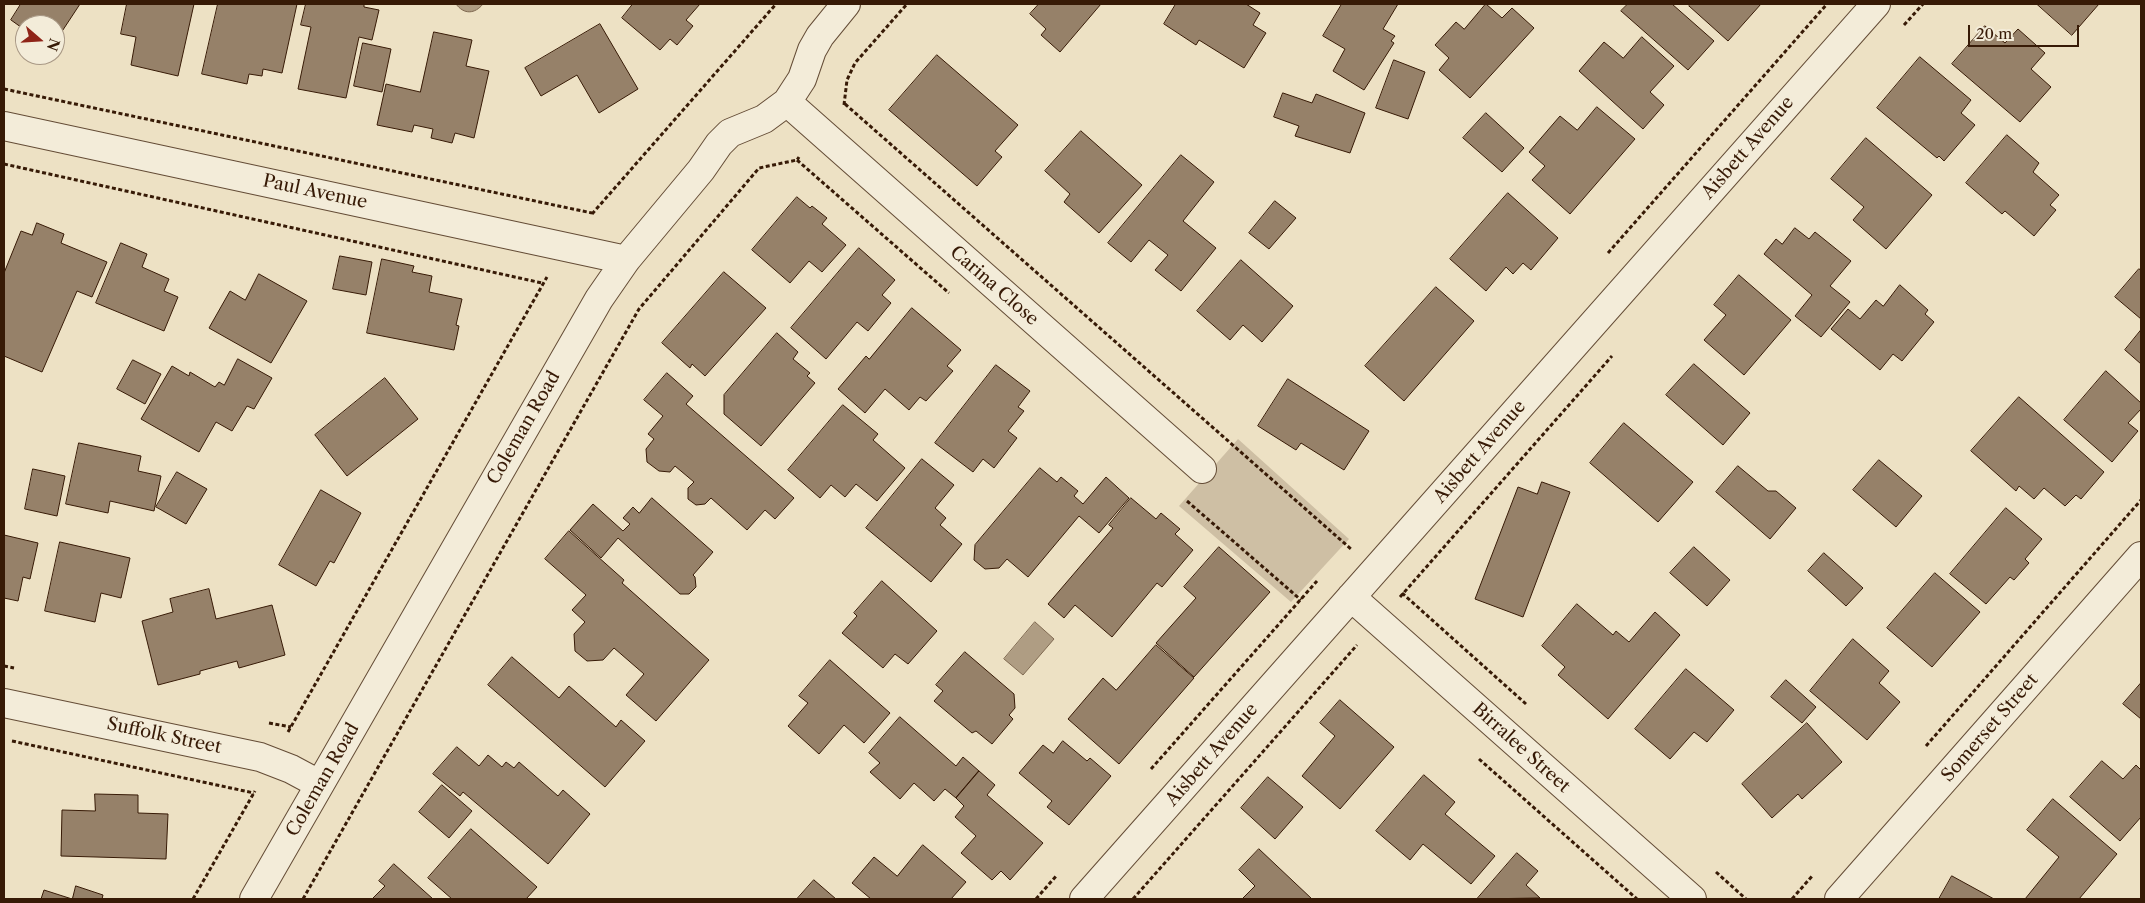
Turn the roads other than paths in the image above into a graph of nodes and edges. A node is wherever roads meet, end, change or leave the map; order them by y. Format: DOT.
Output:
graph roads {
  1 [pos="846,4"];
  2 [pos="1876,4"];
  3 [pos="787,102"];
  4 [pos="4,126"];
  5 [pos="626,260"];
  6 [pos="1202,469"];
  7 [pos="2141,556"];
  8 [pos="1351,597"];
  9 [pos="4,703"];
  10 [pos="319,784"];
  11 [pos="254,899"];
  12 [pos="1084,899"];
  13 [pos="1692,899"];
  14 [pos="1839,899"];
  1 -- 3 [label="street, Coleman Road"];
  2 -- 8 [label="street, Aisbett Avenue"];
  3 -- 5 [label="street, Coleman Road"];
  3 -- 6 [label="street, Carina Close"];
  4 -- 5 [label="street, Paul Avenue"];
  5 -- 10 [label="street, Coleman Road"];
  7 -- 14 [label="street, Somerset Street"];
  8 -- 12 [label="street, Aisbett Avenue"];
  8 -- 13 [label="street, Birralee Street"];
  9 -- 10 [label="street, Suffolk Street"];
  10 -- 11 [label="street, Coleman Road"];
}
